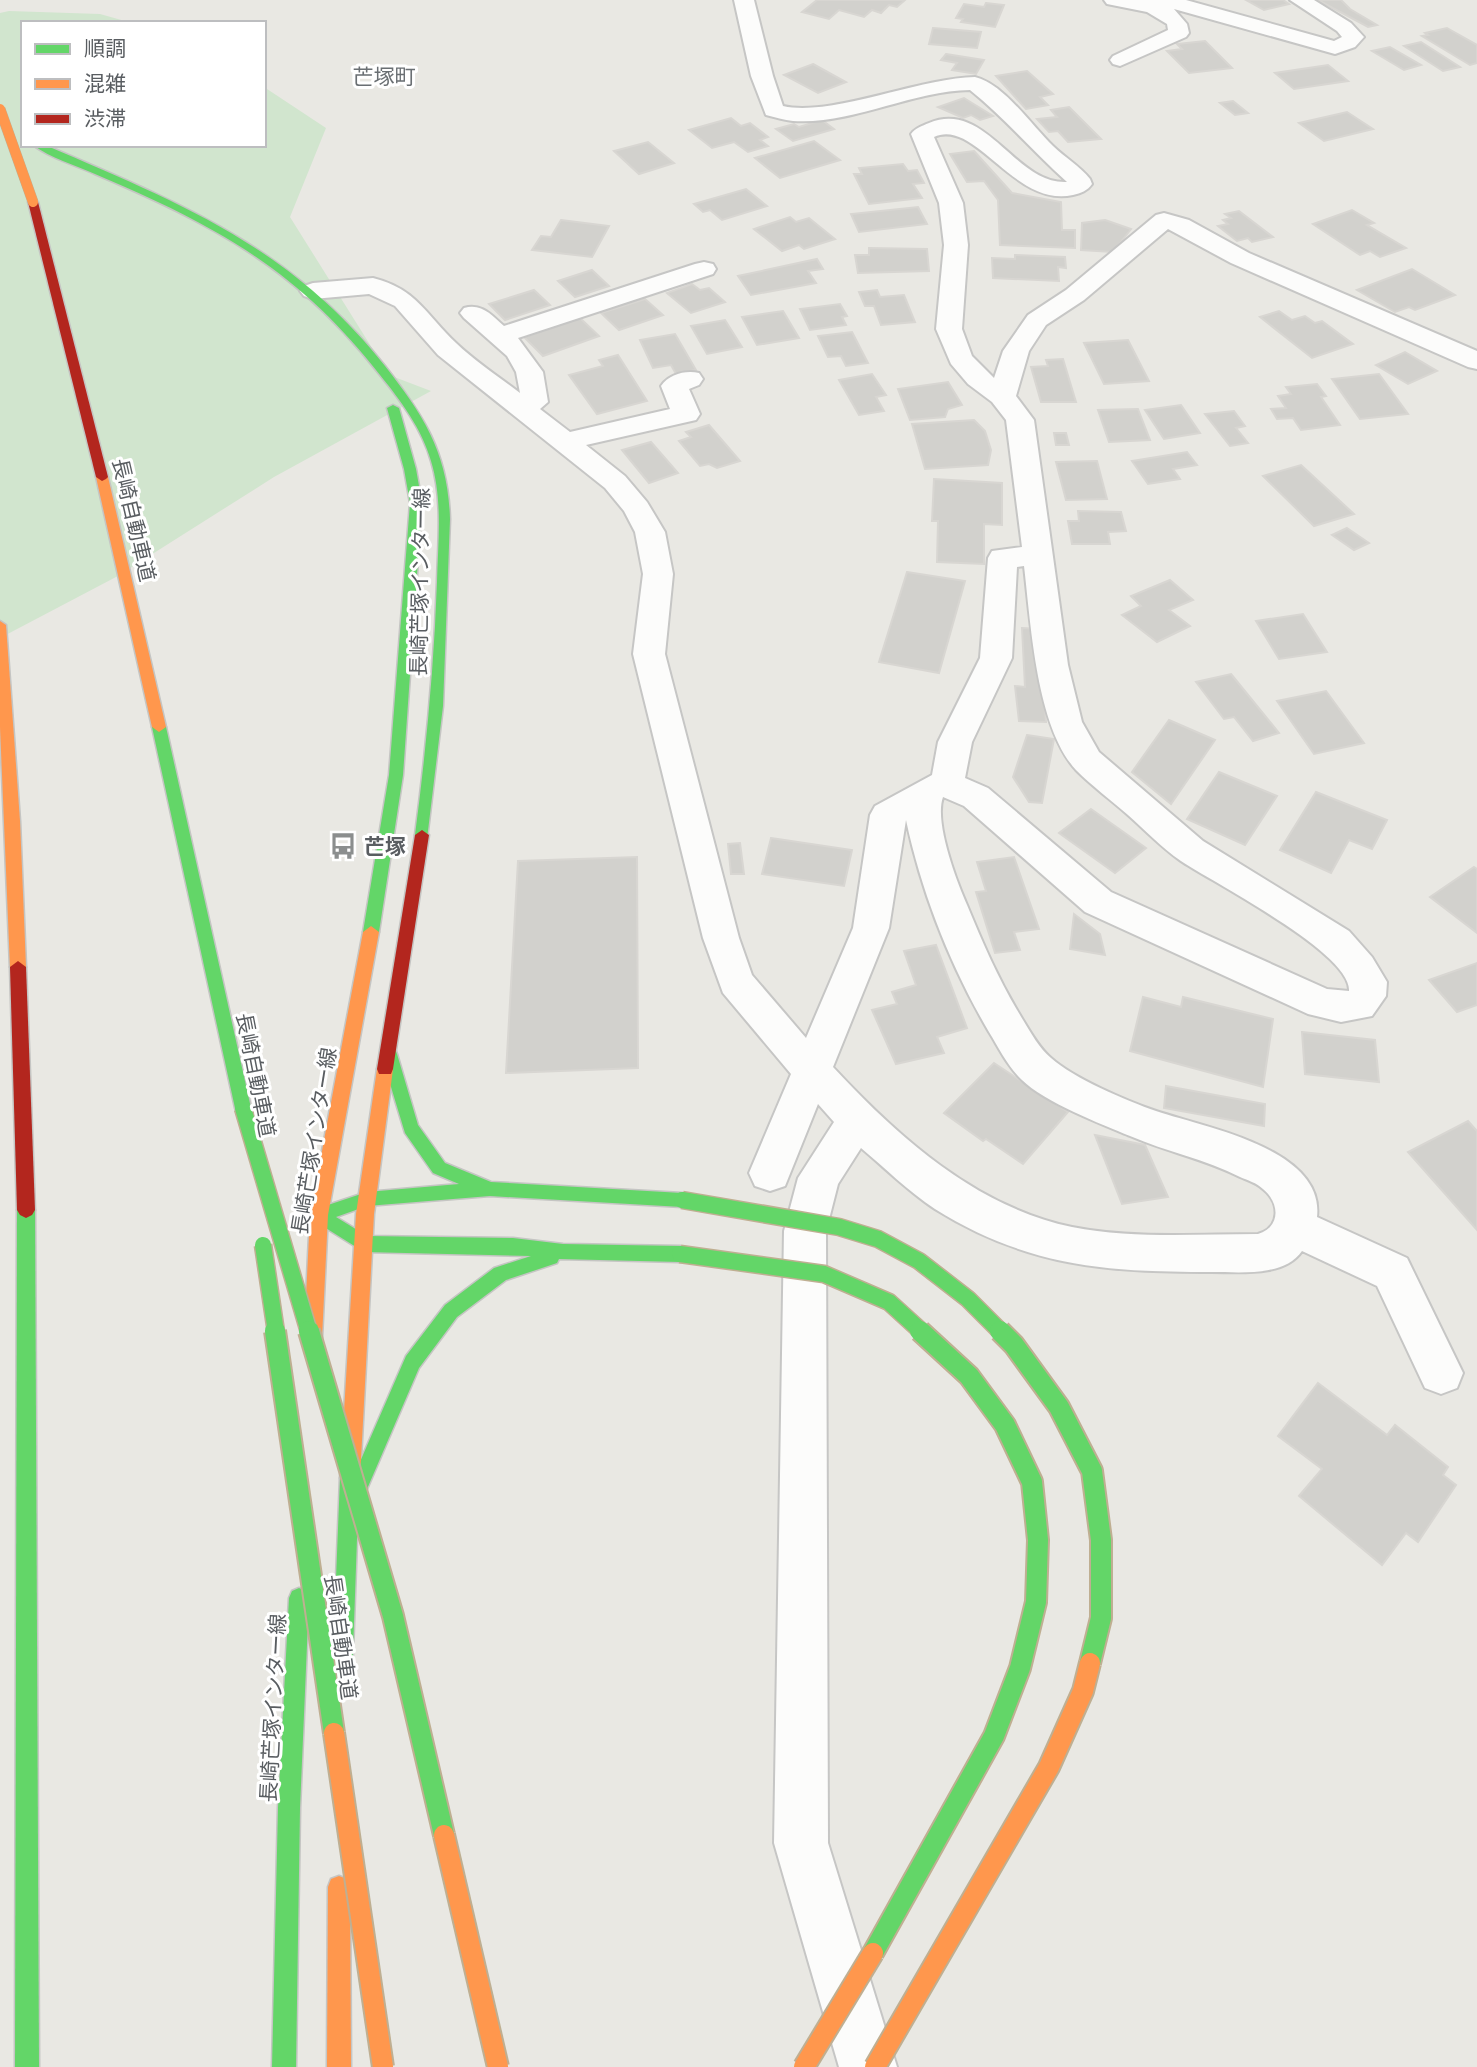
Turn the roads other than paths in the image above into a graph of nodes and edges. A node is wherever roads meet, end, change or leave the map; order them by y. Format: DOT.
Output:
graph roads {
  1 [pos="744,0"];
  2 [pos="1114,0"];
  3 [pos="1164,0"];
  4 [pos="1300,0"];
  5 [pos="1120,60"];
  6 [pos="0,109"];
  7 [pos="0,128"];
  8 [pos="21,138"];
  9 [pos="42,147"];
  10 [pos="704,269"];
  11 [pos="313,291"];
  12 [pos="473,313"];
  13 [pos="499,336"];
  14 [pos="374,357"];
  15 [pos="1477,361"];
  16 [pos="690,379"];
  17 [pos="1002,396"];
  18 [pos="514,403"];
  19 [pos="564,442"];
  20 [pos="1039,556"];
  21 [pos="0,625"];
  22 [pos="936,789"];
  23 [pos="389,1054"];
  24 [pos="812,1070"];
  25 [pos="243,1108"];
  26 [pos="857,1120"];
  27 [pos="770,1173"];
  28 [pos="489,1189"];
  29 [pos="367,1199"];
  30 [pos="319,1215"];
  31 [pos="1296,1227"];
  32 [pos="364,1244"];
  33 [pos="563,1252"];
  34 [pos="1441,1373"];
  35 [pos="310,1390"];
  36 [pos="307,1446"];
  37 [pos="348,1513"];
  38 [pos="27,1735"];
  39 [pos="11,1916"];
  40 [pos="27,2067"];
  41 [pos="284,2067"];
  42 [pos="339,2067"];
  43 [pos="383,2067"];
  44 [pos="498,2067"];
  45 [pos="804,2067"];
  46 [pos="868,2067"];
  47 [pos="875,2067"];
  1 -- 17 [label="street"];
  2 -- 5 [label="street"];
  3 -- 4 [label="street"];
  6 -- 25 [label="main road, 長崎自動車道, bridge"];
  7 -- 8 [label="main road"];
  9 -- 11 [label="main road, 長崎芒塚インター線"];
  10 -- 13 [label="street"];
  11 -- 14 [label="main road, 長崎芒塚インター線"];
  11 -- 18 [label="street"];
  12 -- 13 [label="street"];
  13 -- 18 [label="street"];
  14 -- 23 [label="main road, 長崎芒塚インター線"];
  14 -- 30 [label="main road, 長崎芒塚インター線"];
  15 -- 17 [label="street"];
  16 -- 19 [label="street"];
  17 -- 20 [label="street"];
  18 -- 19 [label="street"];
  19 -- 24 [label="street"];
  20 -- 22 [label="street"];
  20 -- 22 [label="street"];
  21 -- 38 [label="main road"];
  22 -- 24 [label="street"];
  22 -- 31 [label="street"];
  23 -- 28 [label="main road"];
  23 -- 29 [label="main road, 長崎芒塚インター線"];
  24 -- 26 [label="street"];
  24 -- 27 [label="street"];
  25 -- 43 [label="main road, 長崎自動車道, bridge"];
  25 -- 44 [label="main road, bridge"];
  26 -- 31 [label="street"];
  26 -- 46 [label="street"];
  28 -- 29 [label="main road"];
  28 -- 47 [label="main road, bridge"];
  29 -- 30 [label="main road"];
  29 -- 32 [label="main road, 長崎芒塚インター線"];
  30 -- 32 [label="main road"];
  30 -- 35 [label="main road, 長崎芒塚インター線"];
  31 -- 34 [label="street"];
  32 -- 33 [label="main road"];
  32 -- 37 [label="main road"];
  33 -- 37 [label="main road"];
  33 -- 45 [label="main road, bridge"];
  36 -- 41 [label="main road, 長崎芒塚インター線"];
  37 -- 42 [label="main road"];
  38 -- 39 [label="main road"];
  38 -- 40 [label="main road"];
}
